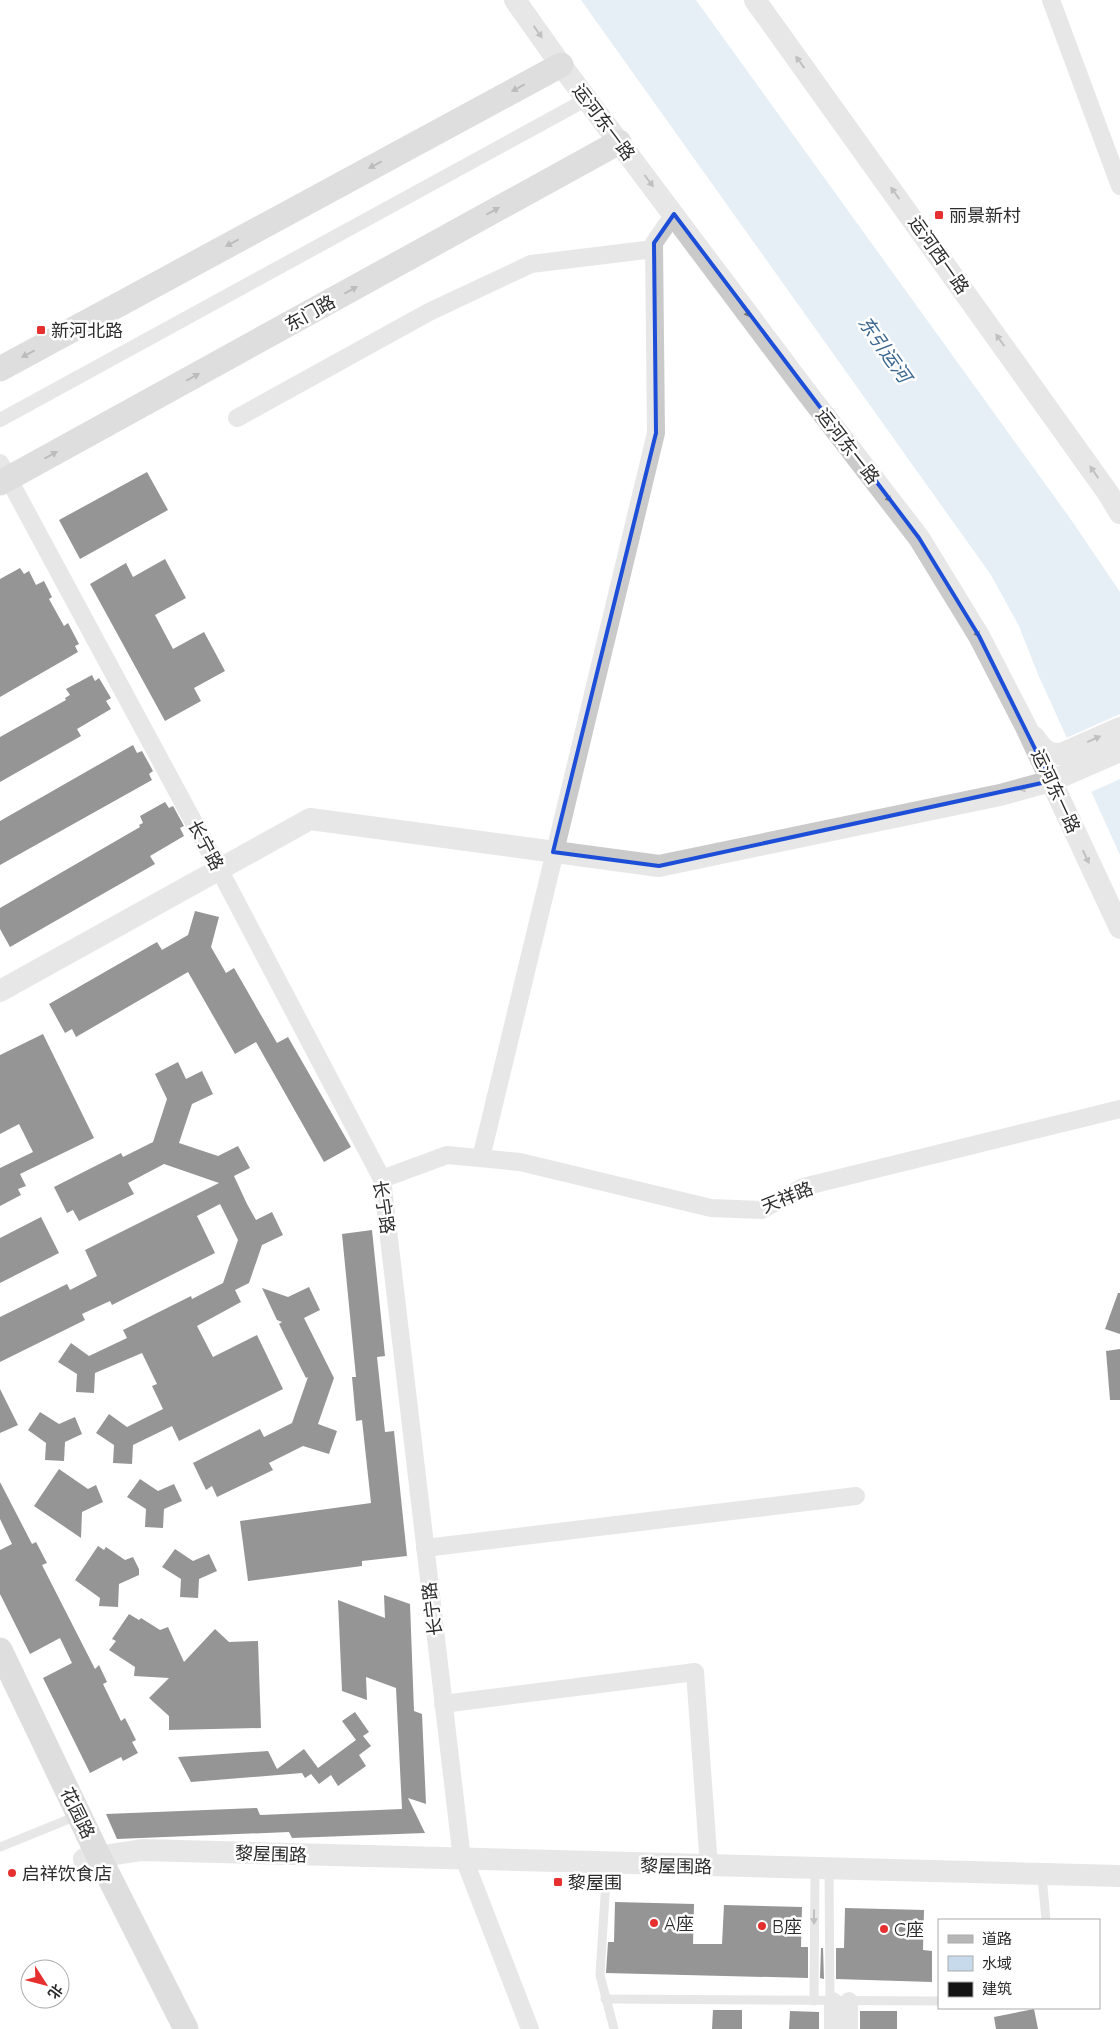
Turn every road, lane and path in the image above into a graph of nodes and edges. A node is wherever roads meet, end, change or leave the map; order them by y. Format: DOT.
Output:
graph roads {
  1 [pos="515,0"];
  2 [pos="755,0"];
  3 [pos="1051,0"];
  4 [pos="561,65"];
  5 [pos="587,99"];
  6 [pos="619,142"];
  7 [pos="1120,186"];
  8 [pos="674,214"];
  9 [pos="654,250"];
  10 [pos="0,369"];
  11 [pos="237,418"];
  12 [pos="0,420"];
  13 [pos="3,475"];
  14 [pos="1120,513"];
  15 [pos="1026,727"];
  16 [pos="1120,728"];
  17 [pos="1120,751"];
  18 [pos="1073,760"];
  19 [pos="1051,781"];
  20 [pos="553,852"];
  21 [pos="219,869"];
  22 [pos="1120,928"];
  23 [pos="0,991"];
  24 [pos="1120,1109"];
  25 [pos="481,1158"];
  26 [pos="382,1179"];
  27 [pos="856,1496"];
  28 [pos="425,1548"];
  29 [pos="0,1650"];
  30 [pos="0,1687"];
  31 [pos="444,1704"];
  32 [pos="72,1818"];
  33 [pos="0,1847"];
  34 [pos="91,1858"];
  35 [pos="464,1860"];
  36 [pos="606,1864"];
  37 [pos="709,1867"];
  38 [pos="822,1868"];
  39 [pos="1042,1876"];
  40 [pos="1120,1876"];
  41 [pos="1046,1919"];
  42 [pos="605,1999"];
  43 [pos="814,2001"];
  44 [pos="838,2001"];
  45 [pos="938,2001"];
  46 [pos="167,2029"];
  47 [pos="186,2029"];
  48 [pos="530,2029"];
  49 [pos="614,2029"];
  50 [pos="833,2029"];
  51 [pos="849,2029"];
  1 -- 4 [label="street, 运河东一路, one-way"];
  14 -- 2 [label="street, 运河西一路, one-way"];
  3 -- 7 [label="street"];
  4 -- 5 [label="street, 运河东一路"];
  4 -- 10 [label="main road, one-way"];
  5 -- 6 [label="street, 运河东一路"];
  5 -- 12 [label="street"];
  6 -- 8 [label="street, 运河东一路, one-way"];
  13 -- 6 [label="main road, 东门路, one-way"];
  8 -- 9 [label="street"];
  8 -- 15 [label="street, 运河东一路, one-way"];
  9 -- 11 [label="street"];
  9 -- 20 [label="street"];
  13 -- 21 [label="street, 长宁路"];
  15 -- 18 [label="street"];
  15 -- 19 [label="street, 运河东一路"];
  18 -- 16 [label="street, one-way"];
  17 -- 18 [label="street"];
  18 -- 19 [label="street"];
  19 -- 20 [label="street, one-way"];
  19 -- 22 [label="street, 运河东一路, one-way"];
  20 -- 21 [label="street"];
  20 -- 25 [label="street"];
  21 -- 23 [label="street"];
  21 -- 26 [label="street, 长宁路"];
  24 -- 25 [label="street, 天祥路"];
  25 -- 26 [label="street, 天祥路"];
  26 -- 28 [label="street, 长宁路"];
  27 -- 28 [label="street"];
  28 -- 31 [label="street, 长宁路"];
  29 -- 32 [label="main road, 花园路"];
  30 -- 32 [label="main road, 花园路"];
  31 -- 35 [label="street, 长宁路"];
  31 -- 37 [label="street"];
  32 -- 33 [label="lane"];
  32 -- 34 [label="main road, 花园路"];
  34 -- 35 [label="street, 黎屋围路"];
  34 -- 46 [label="main road, 花园路"];
  34 -- 47 [label="main road, 花园路"];
  35 -- 36 [label="street, 黎屋围路"];
  35 -- 48 [label="street, 长宁路"];
  36 -- 37 [label="street, 黎屋围路"];
  36 -- 42 [label="lane"];
  37 -- 38 [label="street, 黎屋围路"];
  38 -- 39 [label="street, 黎屋围路"];
  38 -- 43 [label="lane, one-way"];
  38 -- 44 [label="lane"];
  39 -- 40 [label="street, 黎屋围路"];
  39 -- 41 [label="lane"];
  42 -- 43 [label="lane"];
  42 -- 49 [label="lane"];
  43 -- 44 [label="lane"];
  44 -- 45 [label="lane"];
  44 -- 50 [label="street"];
  44 -- 51 [label="street"];
}
